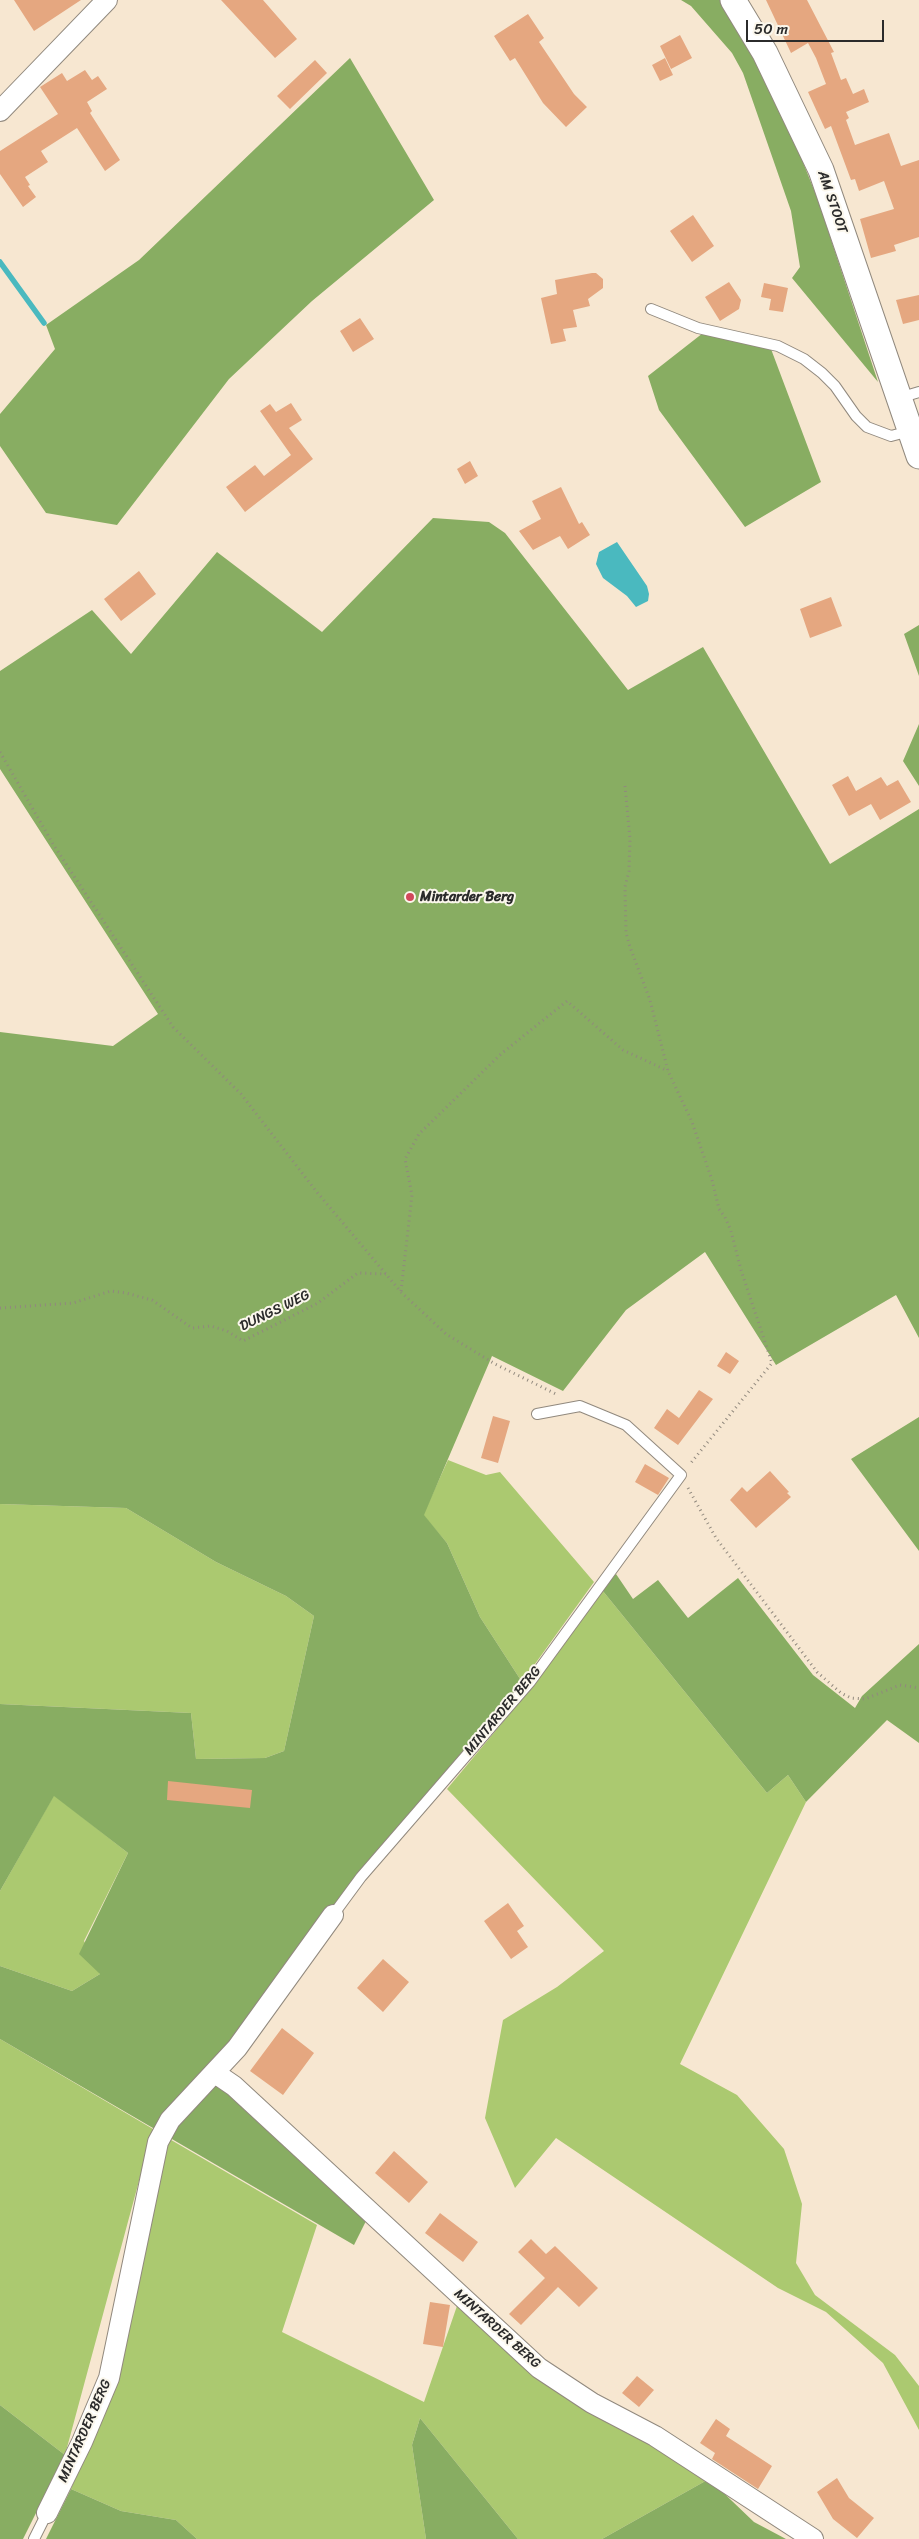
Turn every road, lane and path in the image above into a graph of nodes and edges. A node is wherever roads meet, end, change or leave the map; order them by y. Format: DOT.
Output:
graph roads {
  1 [pos="107,0"];
  2 [pos="733,0"];
  3 [pos="0,111"];
  4 [pos="651,309"];
  5 [pos="908,409"];
  6 [pos="919,456"];
  7 [pos="0,752"];
  8 [pos="625,786"];
  9 [pos="668,1071"];
  10 [pos="386,1274"];
  11 [pos="401,1292"];
  12 [pos="0,1308"];
  13 [pos="580,1406"];
  14 [pos="536,1414"];
  15 [pos="681,1475"];
  16 [pos="919,1688"];
  17 [pos="333,1915"];
  18 [pos="216,2073"];
  19 [pos="47,2513"];
  20 [pos="34,2539"];
  21 [pos="813,2539"];
  1 -- 3 [label="street"];
  2 -- 5 [label="street, AM STOOT"];
  4 -- 5 [label="lane"];
  5 -- 6 [label="street, AM STOOT"];
  7 -- 10 [label="path"];
  8 -- 9 [label="path"];
  9 -- 11 [label="path"];
  9 -- 15 [label="path"];
  10 -- 11 [label="path"];
  10 -- 12 [label="path, DUNGS WEG"];
  11 -- 13 [label="path"];
  13 -- 14 [label="lane"];
  13 -- 15 [label="lane"];
  15 -- 16 [label="path"];
  15 -- 17 [label="lane, MINTARDER BERG"];
  17 -- 18 [label="street, MINTARDER BERG"];
  18 -- 19 [label="street, MINTARDER BERG"];
  18 -- 21 [label="street, MINTARDER BERG"];
  19 -- 20 [label="lane, MINTARDER BERG"];
}
